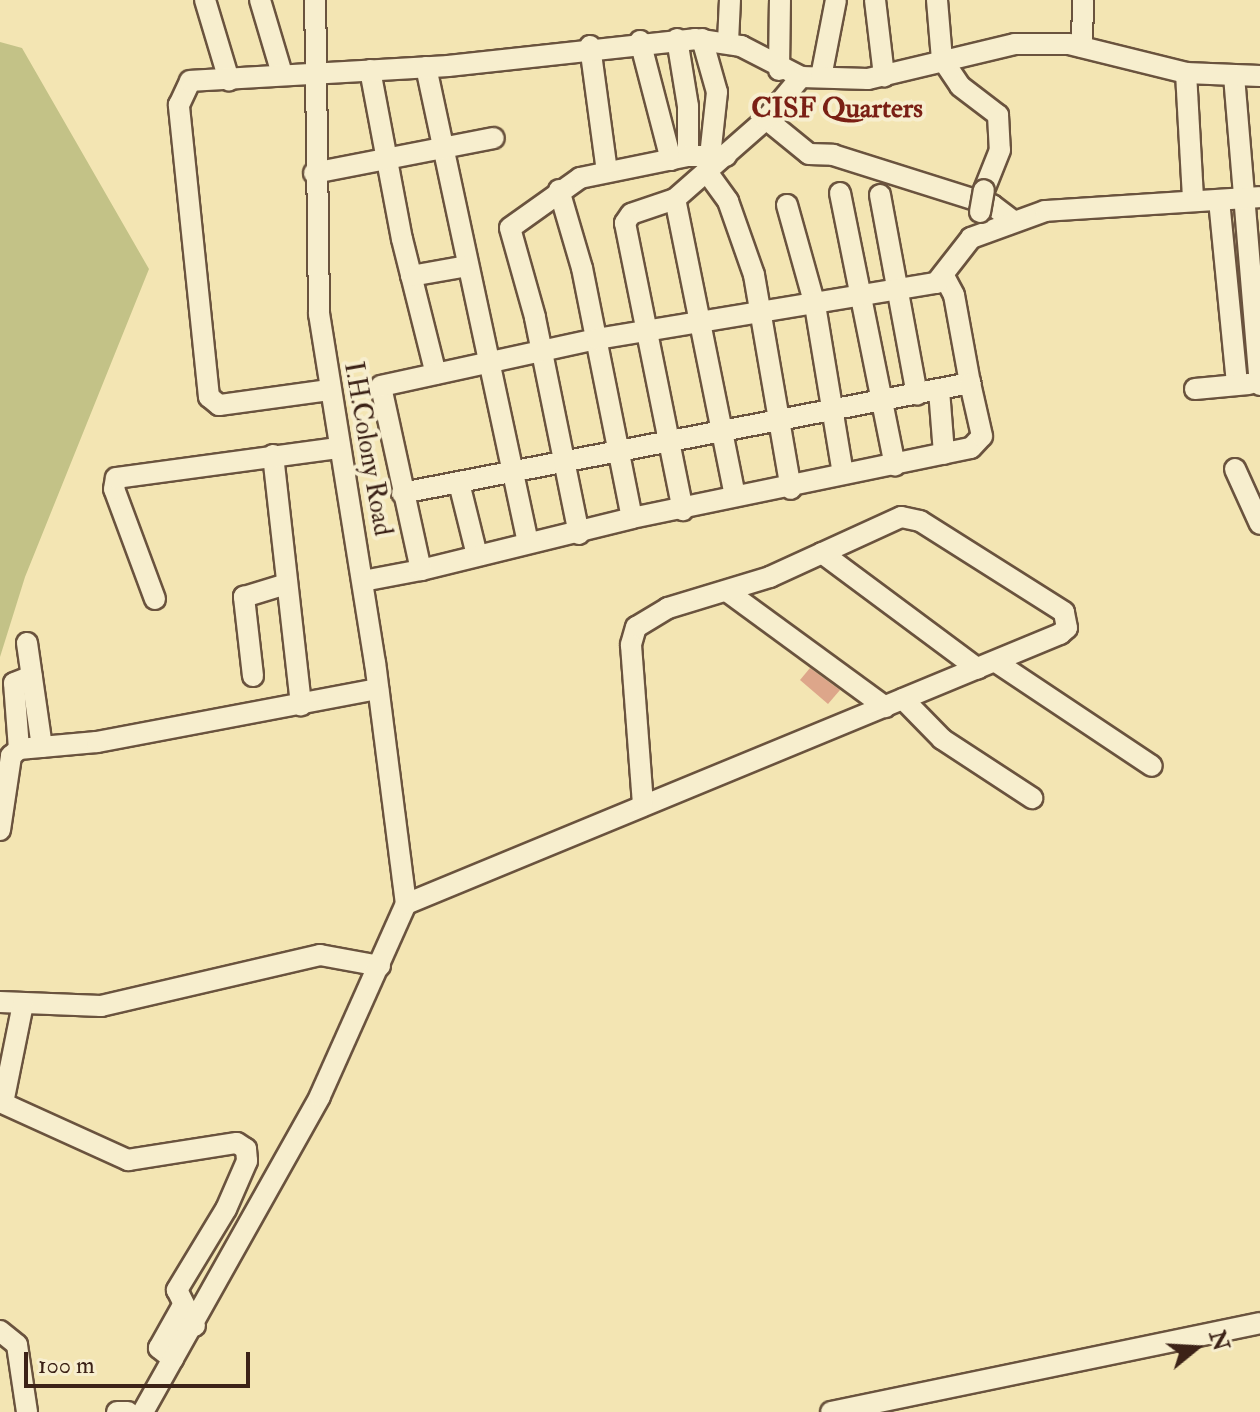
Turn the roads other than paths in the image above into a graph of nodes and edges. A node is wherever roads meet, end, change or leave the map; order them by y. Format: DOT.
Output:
graph roads {
  1 [pos="205,0"];
  2 [pos="260,0"];
  3 [pos="315,0"];
  4 [pos="730,0"];
  5 [pos="780,0"];
  6 [pos="836,0"];
  7 [pos="875,0"];
  8 [pos="937,0"];
  9 [pos="1083,0"];
  10 [pos="677,39"];
  11 [pos="702,39"];
  12 [pos="640,41"];
  13 [pos="728,42"];
  14 [pos="590,46"];
  15 [pos="1082,47"];
  16 [pos="942,59"];
  17 [pos="426,67"];
  18 [pos="370,70"];
  19 [pos="779,70"];
  20 [pos="1186,73"];
  21 [pos="282,74"];
  22 [pos="314,74"];
  23 [pos="884,76"];
  24 [pos="1234,76"];
  25 [pos="1260,76"];
  26 [pos="811,77"];
  27 [pos="229,80"];
  28 [pos="766,119"];
  29 [pos="494,138"];
  30 [pos="445,149"];
  31 [pos="679,158"];
  32 [pos="387,159"];
  33 [pos="714,161"];
  34 [pos="607,172"];
  35 [pos="314,173"];
  36 [pos="559,190"];
  37 [pos="840,193"];
  38 [pos="880,195"];
  39 [pos="1254,197"];
  40 [pos="675,199"];
  41 [pos="1193,200"];
  42 [pos="1219,200"];
  43 [pos="787,205"];
  44 [pos="1019,219"];
  45 [pos="983,234"];
  46 [pos="468,266"];
  47 [pos="411,276"];
  48 [pos="945,278"];
  49 [pos="896,293"];
  50 [pos="865,295"];
  51 [pos="815,305"];
  52 [pos="761,315"];
  53 [pos="704,325"];
  54 [pos="650,331"];
  55 [pos="597,339"];
  56 [pos="540,353"];
  57 [pos="490,362"];
  58 [pos="436,374"];
  59 [pos="970,383"];
  60 [pos="1237,384"];
  61 [pos="1260,385"];
  62 [pos="1195,389"];
  63 [pos="329,390"];
  64 [pos="939,390"];
  65 [pos="917,395"];
  66 [pos="885,401"];
  67 [pos="831,410"];
  68 [pos="780,423"];
  69 [pos="724,433"];
  70 [pos="674,443"];
  71 [pos="339,448"];
  72 [pos="619,451"];
  73 [pos="944,454"];
  74 [pos="273,455"];
  75 [pos="565,462"];
  76 [pos="895,465"];
  77 [pos="1235,469"];
  78 [pos="515,471"];
  79 [pos="843,474"];
  80 [pos="459,483"];
  81 [pos="791,489"];
  82 [pos="402,493"];
  83 [pos="735,496"];
  84 [pos="683,510"];
  85 [pos="632,518"];
  86 [pos="1260,524"];
  87 [pos="579,534"];
  88 [pos="528,542"];
  89 [pos="822,553"];
  90 [pos="477,555"];
  91 [pos="421,570"];
  92 [pos="363,581"];
  93 [pos="283,585"];
  94 [pos="728,592"];
  95 [pos="155,599"];
  96 [pos="27,643"];
  97 [pos="987,665"];
  98 [pos="32,676"];
  99 [pos="253,676"];
  100 [pos="378,689"];
  101 [pos="894,703"];
  102 [pos="301,705"];
  103 [pos="42,747"];
  104 [pos="19,749"];
  105 [pos="1152,766"];
  106 [pos="1032,798"];
  107 [pos="643,803"];
  108 [pos="0,830"];
  109 [pos="406,904"];
  110 [pos="380,966"];
  111 [pos="0,1002"];
  112 [pos="20,1019"];
  113 [pos="2,1102"];
  114 [pos="182,1307"];
  115 [pos="1260,1323"];
  116 [pos="195,1326"];
  117 [pos="0,1331"];
  118 [pos="173,1359"];
  119 [pos="27,1412"];
  120 [pos="117,1412"];
  121 [pos="128,1412"];
  122 [pos="143,1412"];
  123 [pos="831,1412"];
  1 -- 27 [label="street"];
  2 -- 21 [label="street"];
  3 -- 22 [label="street, I.H.Colony Road"];
  4 -- 13 [label="street"];
  5 -- 19 [label="street"];
  6 -- 26 [label="street"];
  7 -- 23 [label="street"];
  8 -- 16 [label="street"];
  9 -- 15 [label="street"];
  10 -- 11 [label="street"];
  10 -- 12 [label="street"];
  10 -- 31 [label="street"];
  11 -- 13 [label="street"];
  11 -- 33 [label="street"];
  12 -- 14 [label="street"];
  12 -- 31 [label="street"];
  13 -- 19 [label="street"];
  14 -- 17 [label="street"];
  14 -- 34 [label="street"];
  15 -- 16 [label="street"];
  15 -- 20 [label="street"];
  16 -- 23 [label="street"];
  16 -- 45 [label="street, bridge"];
  17 -- 18 [label="street"];
  17 -- 30 [label="street"];
  18 -- 22 [label="street"];
  18 -- 32 [label="street"];
  19 -- 26 [label="street"];
  20 -- 24 [label="street"];
  20 -- 41 [label="street"];
  21 -- 22 [label="street"];
  21 -- 27 [label="street"];
  22 -- 35 [label="street, I.H.Colony Road"];
  23 -- 26 [label="street"];
  24 -- 25 [label="street"];
  24 -- 39 [label="street"];
  26 -- 28 [label="street"];
  27 -- 63 [label="street"];
  28 -- 33 [label="street"];
  28 -- 44 [label="street"];
  29 -- 30 [label="street"];
  30 -- 32 [label="street"];
  30 -- 46 [label="street"];
  31 -- 33 [label="street"];
  31 -- 34 [label="street"];
  32 -- 35 [label="street"];
  32 -- 47 [label="street"];
  33 -- 40 [label="street"];
  33 -- 52 [label="street"];
  34 -- 36 [label="street"];
  35 -- 63 [label="street, I.H.Colony Road"];
  36 -- 55 [label="street"];
  36 -- 56 [label="street"];
  37 -- 50 [label="street"];
  38 -- 49 [label="street"];
  39 -- 42 [label="street"];
  39 -- 61 [label="street"];
  40 -- 53 [label="street"];
  40 -- 54 [label="street"];
  41 -- 42 [label="street"];
  41 -- 44 [label="street"];
  42 -- 60 [label="street"];
  43 -- 51 [label="street"];
  44 -- 45 [label="street"];
  45 -- 48 [label="street"];
  46 -- 47 [label="street"];
  46 -- 57 [label="street"];
  47 -- 58 [label="street"];
  48 -- 49 [label="street"];
  48 -- 59 [label="street"];
  49 -- 50 [label="street"];
  49 -- 65 [label="street"];
  50 -- 51 [label="street"];
  50 -- 66 [label="street"];
  51 -- 52 [label="street"];
  51 -- 67 [label="street"];
  52 -- 53 [label="street"];
  52 -- 68 [label="street"];
  53 -- 54 [label="street"];
  53 -- 69 [label="street"];
  54 -- 55 [label="street"];
  54 -- 70 [label="street"];
  55 -- 56 [label="street"];
  55 -- 72 [label="street"];
  56 -- 57 [label="street"];
  56 -- 75 [label="street"];
  57 -- 58 [label="street"];
  57 -- 78 [label="street"];
  58 -- 82 [label="street"];
  59 -- 64 [label="street"];
  59 -- 73 [label="street"];
  60 -- 61 [label="street"];
  60 -- 62 [label="street"];
  63 -- 71 [label="street, I.H.Colony Road"];
  64 -- 65 [label="street"];
  64 -- 73 [label="street"];
  65 -- 66 [label="street"];
  66 -- 67 [label="street"];
  66 -- 76 [label="street"];
  67 -- 68 [label="street"];
  67 -- 79 [label="street"];
  68 -- 69 [label="street"];
  68 -- 81 [label="street"];
  69 -- 70 [label="street"];
  69 -- 83 [label="street"];
  70 -- 72 [label="street"];
  70 -- 84 [label="street"];
  71 -- 74 [label="street"];
  71 -- 92 [label="street, I.H.Colony Road"];
  72 -- 75 [label="street"];
  72 -- 85 [label="street"];
  73 -- 76 [label="street"];
  74 -- 93 [label="street"];
  74 -- 95 [label="street"];
  75 -- 78 [label="street"];
  75 -- 87 [label="street"];
  76 -- 79 [label="street"];
  77 -- 86 [label="street"];
  78 -- 80 [label="street"];
  78 -- 88 [label="street"];
  79 -- 81 [label="street"];
  80 -- 82 [label="street"];
  80 -- 90 [label="street"];
  81 -- 83 [label="street"];
  82 -- 91 [label="street"];
  83 -- 84 [label="street"];
  84 -- 85 [label="street"];
  85 -- 87 [label="street"];
  87 -- 88 [label="street"];
  88 -- 90 [label="street"];
  89 -- 94 [label="street"];
  89 -- 97 [label="street"];
  89 -- 97 [label="street"];
  90 -- 91 [label="street"];
  91 -- 92 [label="street"];
  92 -- 100 [label="street, I.H.Colony Road"];
  93 -- 99 [label="street"];
  93 -- 102 [label="street"];
  94 -- 101 [label="street"];
  94 -- 107 [label="street"];
  96 -- 98 [label="street"];
  97 -- 101 [label="street"];
  97 -- 105 [label="street"];
  98 -- 103 [label="street"];
  98 -- 104 [label="street"];
  100 -- 102 [label="street"];
  100 -- 109 [label="street, I.H.Colony Road"];
  101 -- 106 [label="street"];
  101 -- 107 [label="street"];
  102 -- 103 [label="street"];
  103 -- 104 [label="street"];
  104 -- 108 [label="street"];
  107 -- 109 [label="street"];
  109 -- 110 [label="street"];
  110 -- 112 [label="street"];
  110 -- 116 [label="street"];
  111 -- 112 [label="street"];
  112 -- 113 [label="street"];
  113 -- 114 [label="street"];
  114 -- 116 [label="street"];
  114 -- 118 [label="street"];
  115 -- 123 [label="street"];
  116 -- 118 [label="street"];
  117 -- 119 [label="street"];
  118 -- 122 [label="street"];
  120 -- 121 [label="street"];
}
